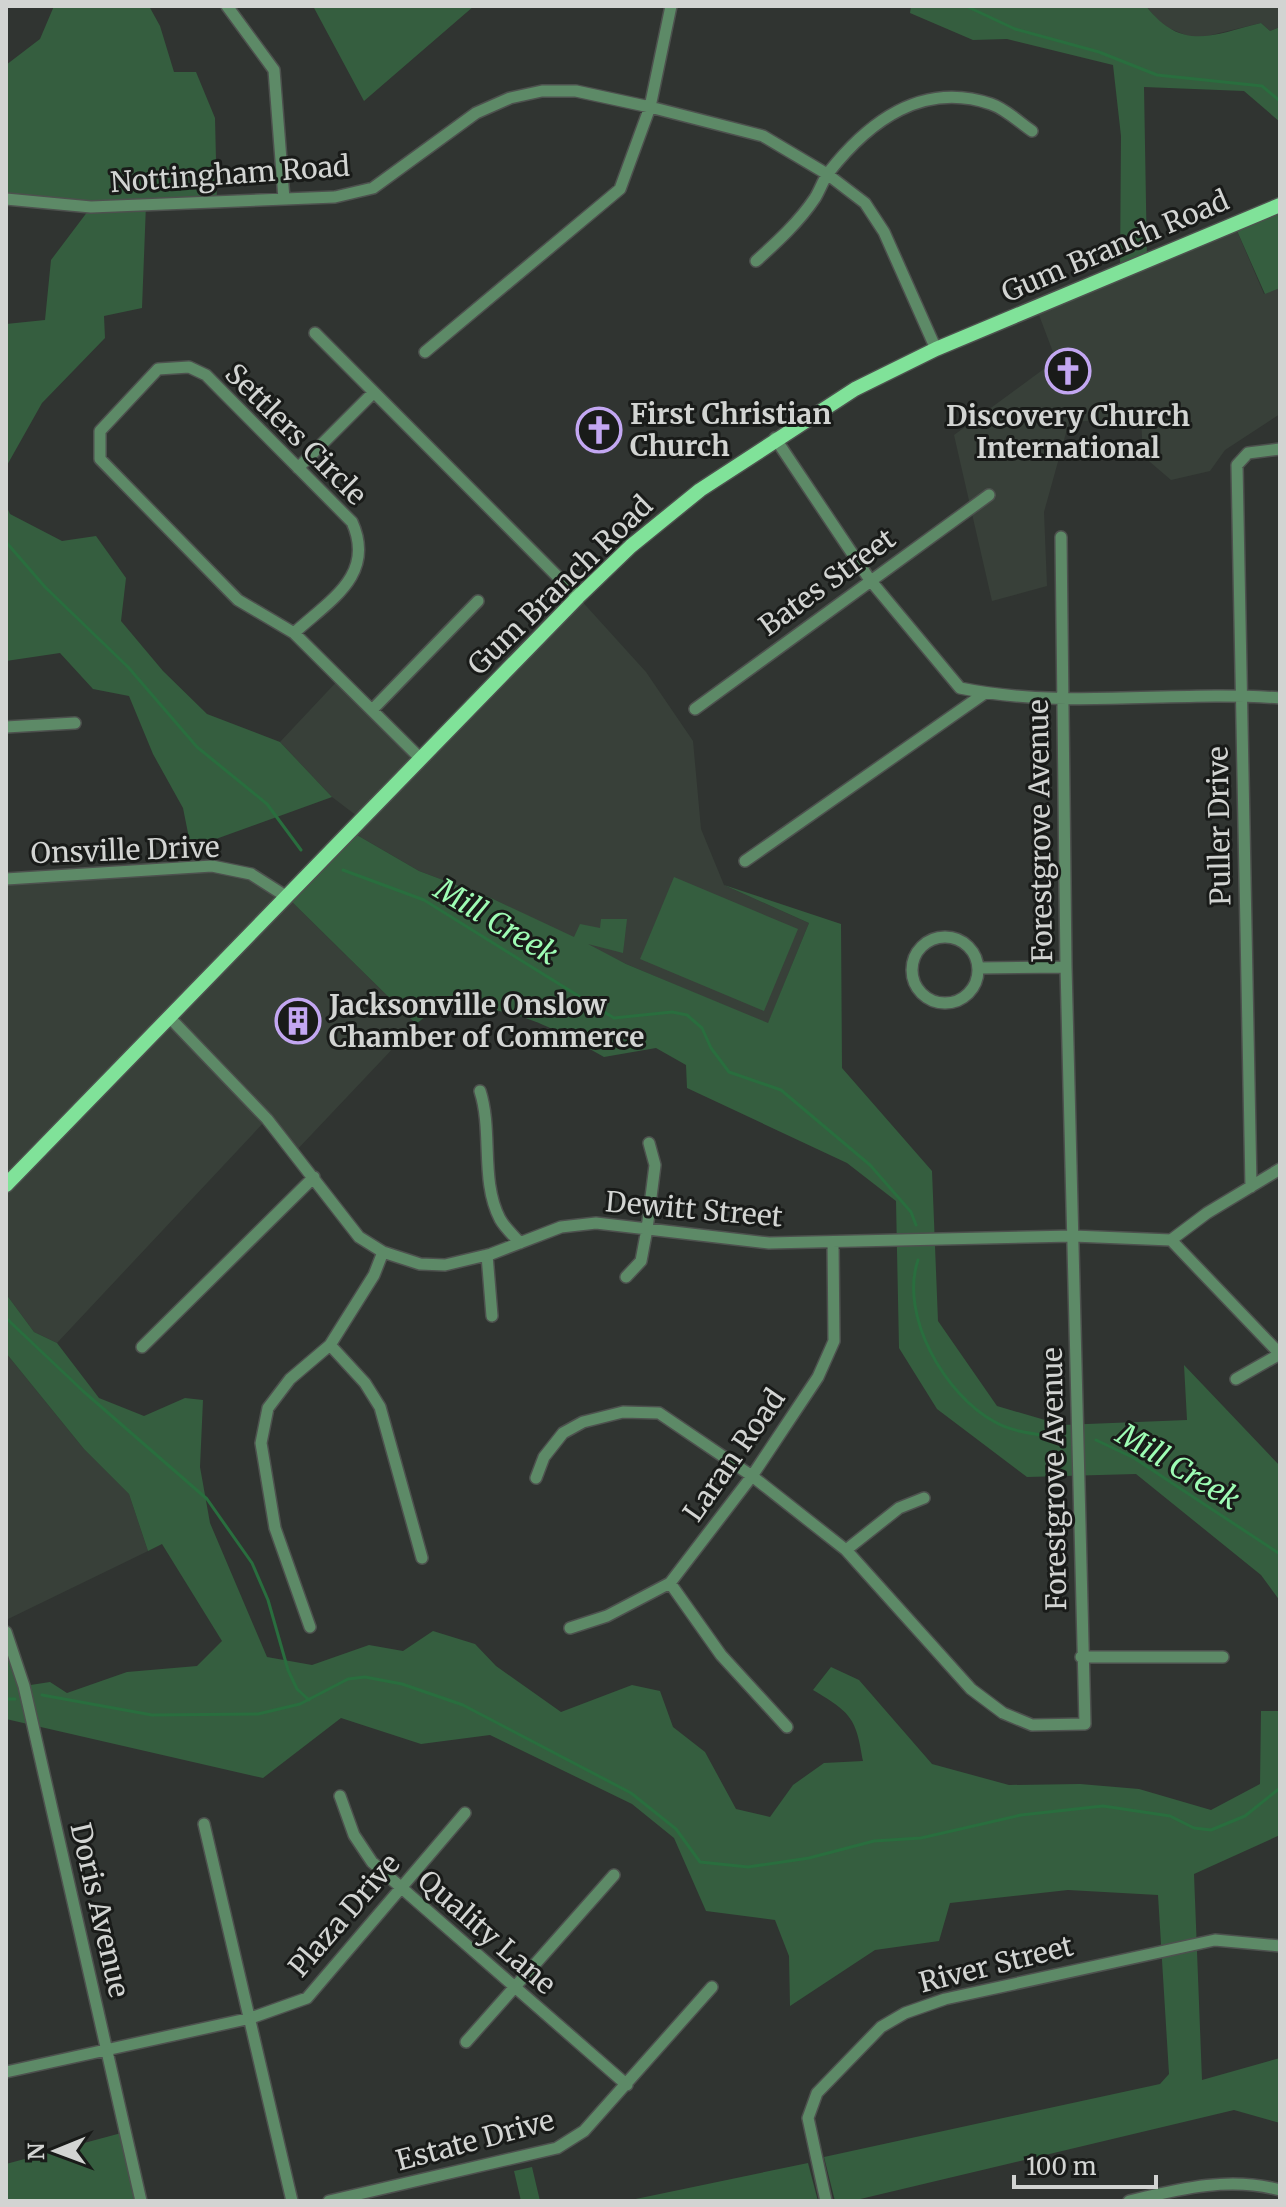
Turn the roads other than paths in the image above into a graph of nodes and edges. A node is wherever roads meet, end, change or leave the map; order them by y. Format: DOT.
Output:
graph roads {
  1 [pos="227,6"];
  2 [pos="671,6"];
  3 [pos="650,107"];
  4 [pos="1032,131"];
  5 [pos="827,174"];
  6 [pos="6,199"];
  7 [pos="284,199"];
  8 [pos="1280,205"];
  9 [pos="756,261"];
  10 [pos="315,333"];
  11 [pos="936,349"];
  12 [pos="425,352"];
  13 [pos="373,393"];
  14 [pos="775,438"];
  15 [pos="1280,449"];
  16 [pos="298,468"];
  17 [pos="989,495"];
  18 [pos="1061,537"];
  19 [pos="870,580"];
  20 [pos="578,597"];
  21 [pos="478,601"];
  22 [pos="294,633"];
  23 [pos="985,693"];
  24 [pos="1240,695"];
  25 [pos="1280,698"];
  26 [pos="1062,701"];
  27 [pos="695,709"];
  28 [pos="372,710"];
  29 [pos="75,723"];
  30 [pos="6,727"];
  31 [pos="421,759"];
  32 [pos="745,861"];
  33 [pos="6,879"];
  34 [pos="287,897"];
  35 [pos="1066,967"];
  36 [pos="979,968"];
  37 [pos="170,1018"];
  38 [pos="480,1091"];
  39 [pos="649,1143"];
  40 [pos="1280,1169"];
  41 [pos="314,1177"];
  42 [pos="6,1185"];
  43 [pos="1251,1187"];
  44 [pos="647,1229"];
  45 [pos="1073,1236"];
  46 [pos="1171,1240"];
  47 [pos="833,1242"];
  48 [pos="520,1243"];
  49 [pos="383,1252"];
  50 [pos="487,1255"];
  51 [pos="626,1277"];
  52 [pos="492,1316"];
  53 [pos="330,1345"];
  54 [pos="142,1347"];
  55 [pos="1280,1354"];
  56 [pos="1236,1379"];
  57 [pos="752,1476"];
  58 [pos="536,1478"];
  59 [pos="924,1498"];
  60 [pos="846,1550"];
  61 [pos="422,1558"];
  62 [pos="670,1583"];
  63 [pos="310,1627"];
  64 [pos="570,1628"];
  65 [pos="6,1632"];
  66 [pos="1081,1657"];
  67 [pos="1223,1657"];
  68 [pos="787,1727"];
  69 [pos="340,1796"];
  70 [pos="465,1813"];
  71 [pos="204,1824"];
  72 [pos="614,1875"];
  73 [pos="399,1888"];
  74 [pos="1280,1946"];
  75 [pos="512,1987"];
  76 [pos="712,1987"];
  77 [pos="251,2018"];
  78 [pos="466,2042"];
  79 [pos="109,2049"];
  80 [pos="6,2072"];
  81 [pos="627,2085"];
  82 [pos="1280,2190"];
  83 [pos="141,2201"];
  84 [pos="292,2201"];
  85 [pos="329,2201"];
  86 [pos="826,2201"];
  87 [pos="1129,2201"];
  1 -- 7 [label="street"];
  2 -- 3 [label="street"];
  3 -- 5 [label="street, Nottingham Road"];
  3 -- 7 [label="street, Nottingham Road"];
  3 -- 12 [label="street"];
  4 -- 5 [label="street"];
  5 -- 9 [label="street"];
  5 -- 11 [label="street, Nottingham Road"];
  6 -- 7 [label="street, Nottingham Road"];
  8 -- 11 [label="main road, Gum Branch Road"];
  10 -- 13 [label="street"];
  11 -- 14 [label="main road, Gum Branch Road"];
  13 -- 16 [label="street"];
  13 -- 20 [label="street"];
  14 -- 19 [label="street"];
  14 -- 20 [label="main road, Gum Branch Road"];
  15 -- 24 [label="street, Puller Drive"];
  16 -- 22 [label="street, Settlers Circle"];
  16 -- 22 [label="street, Settlers Circle"];
  17 -- 19 [label="street, Bates Street"];
  18 -- 26 [label="street, Forestgrove Avenue"];
  19 -- 23 [label="street"];
  19 -- 27 [label="street, Bates Street"];
  20 -- 31 [label="main road, Gum Branch Road"];
  21 -- 28 [label="street"];
  22 -- 28 [label="street, Settlers Circle"];
  23 -- 26 [label="street"];
  23 -- 32 [label="street"];
  24 -- 25 [label="street"];
  24 -- 26 [label="street"];
  24 -- 43 [label="street, Puller Drive"];
  26 -- 35 [label="street, Forestgrove Avenue"];
  28 -- 31 [label="street, Settlers Circle"];
  29 -- 30 [label="street"];
  31 -- 34 [label="main road, Gum Branch Road"];
  33 -- 34 [label="street, Onsville Drive"];
  34 -- 37 [label="main road, Gum Branch Road"];
  35 -- 36 [label="street"];
  35 -- 45 [label="street, Forestgrove Avenue"];
  36 -- 36 [label="street"];
  37 -- 41 [label="street, Dewitt Street"];
  37 -- 42 [label="main road, Gum Branch Road"];
  38 -- 48 [label="street"];
  39 -- 44 [label="street"];
  40 -- 43 [label="street"];
  41 -- 49 [label="street, Dewitt Street"];
  41 -- 54 [label="street"];
  43 -- 46 [label="street"];
  44 -- 47 [label="street, Dewitt Street"];
  44 -- 48 [label="street, Dewitt Street"];
  44 -- 51 [label="street"];
  45 -- 46 [label="street, Dewitt Street"];
  45 -- 47 [label="street, Dewitt Street"];
  45 -- 66 [label="street, Forestgrove Avenue"];
  46 -- 55 [label="street"];
  47 -- 57 [label="street, Laran Road"];
  48 -- 50 [label="street, Dewitt Street"];
  49 -- 50 [label="street, Dewitt Street"];
  49 -- 53 [label="street"];
  50 -- 52 [label="street"];
  53 -- 61 [label="street"];
  53 -- 63 [label="street"];
  55 -- 56 [label="street"];
  57 -- 58 [label="street, Forestgrove Avenue"];
  57 -- 60 [label="street, Forestgrove Avenue"];
  57 -- 62 [label="street, Laran Road"];
  59 -- 60 [label="street"];
  60 -- 66 [label="street, Forestgrove Avenue"];
  62 -- 64 [label="street, Laran Road"];
  62 -- 68 [label="street"];
  65 -- 79 [label="street, Doris Avenue"];
  66 -- 67 [label="street"];
  69 -- 73 [label="street, Quality Lane"];
  70 -- 73 [label="street, Plaza Drive"];
  71 -- 77 [label="street"];
  72 -- 75 [label="street"];
  73 -- 75 [label="street, Quality Lane"];
  73 -- 77 [label="street, Plaza Drive"];
  74 -- 86 [label="street, River Street"];
  75 -- 78 [label="street"];
  75 -- 81 [label="street, Quality Lane"];
  76 -- 81 [label="street, Estate Drive"];
  77 -- 79 [label="street, Plaza Drive"];
  77 -- 84 [label="street"];
  79 -- 80 [label="street, Plaza Drive"];
  79 -- 83 [label="street, Doris Avenue"];
  81 -- 85 [label="street, Estate Drive"];
  82 -- 87 [label="street"];
}
